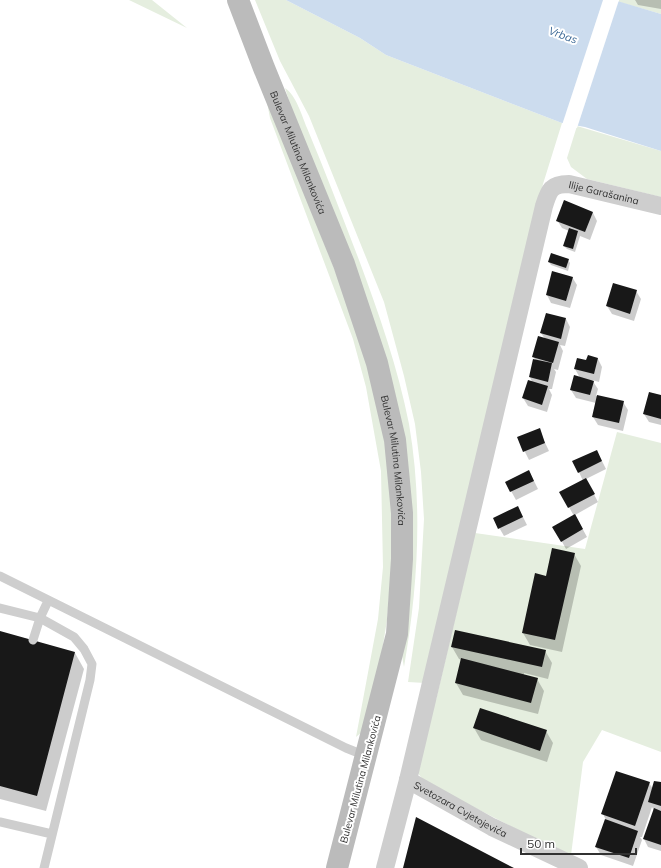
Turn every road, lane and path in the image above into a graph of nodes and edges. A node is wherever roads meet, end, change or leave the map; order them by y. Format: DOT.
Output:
graph roads {
  1 [pos="238,0"];
  2 [pos="661,206"];
  3 [pos="0,576"];
  4 [pos="48,601"];
  5 [pos="0,608"];
  6 [pos="40,618"];
  7 [pos="33,640"];
  8 [pos="366,756"];
  9 [pos="408,780"];
  10 [pos="0,822"];
  11 [pos="52,834"];
  12 [pos="44,868"];
  13 [pos="337,868"];
  14 [pos="385,868"];
  15 [pos="579,868"];
  1 -- 8 [label="street, Bulevar Milutina Milankovića"];
  2 -- 9 [label="street, Ilije Garašanina"];
  3 -- 4 [label="lane"];
  4 -- 6 [label="lane"];
  4 -- 8 [label="lane"];
  5 -- 6 [label="lane"];
  6 -- 7 [label="lane"];
  6 -- 11 [label="lane"];
  8 -- 13 [label="street, Bulevar Milutina Milankovića"];
  9 -- 14 [label="street"];
  9 -- 15 [label="street, Svetozara Cvjetojevića"];
  10 -- 11 [label="lane"];
  11 -- 12 [label="lane"];
}
